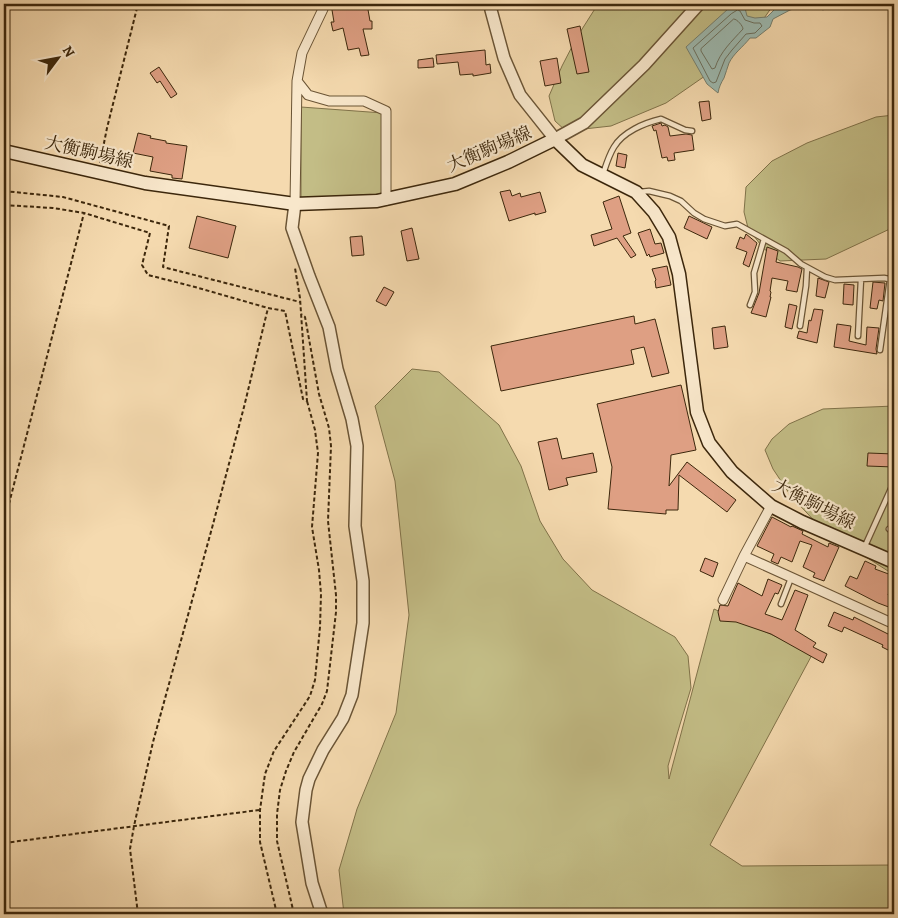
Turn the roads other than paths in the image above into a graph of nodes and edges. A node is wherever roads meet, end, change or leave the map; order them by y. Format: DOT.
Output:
graph roads {
  1 [pos="322,4"];
  2 [pos="491,4"];
  3 [pos="699,4"];
  4 [pos="298,81"];
  5 [pos="692,131"];
  6 [pos="555,139"];
  7 [pos="4,151"];
  8 [pos="602,175"];
  9 [pos="636,192"];
  10 [pos="386,200"];
  11 [pos="295,204"];
  12 [pos="764,239"];
  13 [pos="807,268"];
  14 [pos="861,279"];
  15 [pos="892,280"];
  16 [pos="750,305"];
  17 [pos="800,326"];
  18 [pos="858,336"];
  19 [pos="880,350"];
  20 [pos="894,482"];
  21 [pos="771,506"];
  22 [pos="889,529"];
  23 [pos="894,533"];
  24 [pos="864,548"];
  25 [pos="744,556"];
  26 [pos="894,562"];
  27 [pos="791,578"];
  28 [pos="723,600"];
  29 [pos="781,604"];
  30 [pos="894,624"];
  31 [pos="322,914"];
  1 -- 4 [label="street"];
  2 -- 6 [label="street"];
  3 -- 6 [label="street"];
  4 -- 10 [label="street"];
  4 -- 11 [label="street"];
  5 -- 8 [label="lane"];
  6 -- 8 [label="main road, 大衡駒場線"];
  6 -- 10 [label="main road, 大衡駒場線"];
  7 -- 11 [label="main road, 大衡駒場線"];
  8 -- 9 [label="main road, 大衡駒場線"];
  9 -- 12 [label="lane"];
  9 -- 21 [label="main road, 大衡駒場線"];
  10 -- 11 [label="main road, 大衡駒場線"];
  11 -- 31 [label="street"];
  12 -- 13 [label="lane"];
  12 -- 16 [label="lane"];
  13 -- 14 [label="lane"];
  13 -- 17 [label="lane"];
  14 -- 15 [label="lane"];
  14 -- 18 [label="lane"];
  15 -- 19 [label="lane"];
  20 -- 24 [label="lane"];
  21 -- 24 [label="main road, 大衡駒場線"];
  21 -- 25 [label="street"];
  22 -- 23 [label="lane"];
  24 -- 26 [label="main road, 大衡駒場線"];
  25 -- 27 [label="street"];
  25 -- 28 [label="street"];
  27 -- 29 [label="lane"];
  27 -- 30 [label="street"];
}
